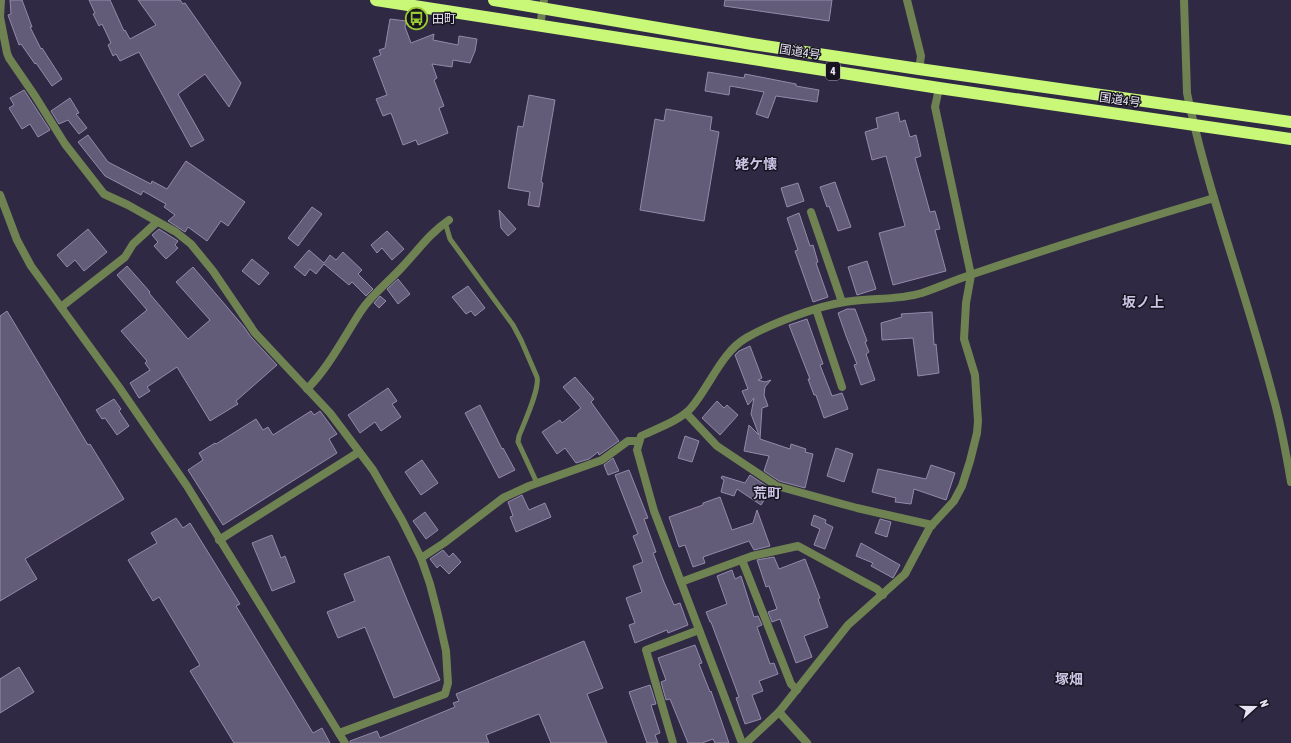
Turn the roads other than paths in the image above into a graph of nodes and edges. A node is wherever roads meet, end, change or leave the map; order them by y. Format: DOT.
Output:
graph roads {
  1 [pos="1,0"];
  2 [pos="376,0"];
  3 [pos="494,0"];
  4 [pos="1184,0"];
  5 [pos="910,1"];
  6 [pos="543,4"];
  7 [pos="540,26"];
  8 [pos="920,69"];
  9 [pos="939,88"];
  10 [pos="1190,107"];
  11 [pos="1291,122"];
  12 [pos="1194,125"];
  13 [pos="1291,139"];
  14 [pos="0,195"];
  15 [pos="1214,198"];
  16 [pos="811,212"];
  17 [pos="447,221"];
  18 [pos="157,222"];
  19 [pos="971,275"];
  20 [pos="842,302"];
  21 [pos="61,307"];
  22 [pos="816,310"];
  23 [pos="307,388"];
  24 [pos="842,388"];
  25 [pos="686,413"];
  26 [pos="639,442"];
  27 [pos="359,452"];
  28 [pos="1291,482"];
  29 [pos="537,483"];
  30 [pos="932,524"];
  31 [pos="219,540"];
  32 [pos="421,558"];
  33 [pos="742,560"];
  34 [pos="681,582"];
  35 [pos="883,595"];
  36 [pos="699,630"];
  37 [pos="797,690"];
  38 [pos="779,712"];
  39 [pos="338,733"];
  40 [pos="345,743"];
  41 [pos="673,743"];
  42 [pos="742,743"];
  43 [pos="746,743"];
  44 [pos="807,743"];
  1 -- 18 [label="street"];
  2 -- 7 [label="highway, 国道4号 / 4"];
  3 -- 6 [label="highway, 国道4号 / 4"];
  4 -- 10 [label="street"];
  5 -- 8 [label="street"];
  6 -- 7 [label="street"];
  6 -- 8 [label="highway, 国道4号 / 4"];
  7 -- 9 [label="highway, 国道4号 / 4"];
  8 -- 10 [label="highway, 国道4号 / 4"];
  9 -- 12 [label="highway, 国道4号 / 4"];
  9 -- 19 [label="street"];
  10 -- 11 [label="highway, 国道4号 / 4"];
  10 -- 12 [label="street"];
  12 -- 13 [label="highway, 国道4号 / 4"];
  12 -- 15 [label="street"];
  14 -- 21 [label="street"];
  15 -- 19 [label="street"];
  15 -- 28 [label="street"];
  16 -- 20 [label="street"];
  17 -- 23 [label="street"];
  17 -- 29 [label="lane"];
  18 -- 21 [label="street"];
  18 -- 23 [label="street"];
  19 -- 20 [label="street"];
  19 -- 30 [label="street"];
  20 -- 22 [label="street"];
  21 -- 31 [label="street"];
  22 -- 24 [label="street"];
  22 -- 25 [label="street"];
  23 -- 27 [label="street"];
  25 -- 26 [label="street"];
  25 -- 30 [label="street"];
  26 -- 29 [label="street"];
  26 -- 34 [label="street"];
  27 -- 31 [label="street"];
  27 -- 32 [label="street"];
  29 -- 32 [label="street"];
  30 -- 35 [label="street"];
  31 -- 39 [label="street"];
  32 -- 39 [label="street"];
  33 -- 34 [label="street"];
  33 -- 35 [label="street"];
  33 -- 37 [label="street"];
  34 -- 36 [label="street"];
  35 -- 37 [label="street"];
  36 -- 41 [label="street"];
  36 -- 42 [label="street"];
  37 -- 38 [label="street"];
  38 -- 43 [label="street"];
  38 -- 44 [label="street"];
  39 -- 40 [label="street"];
}
